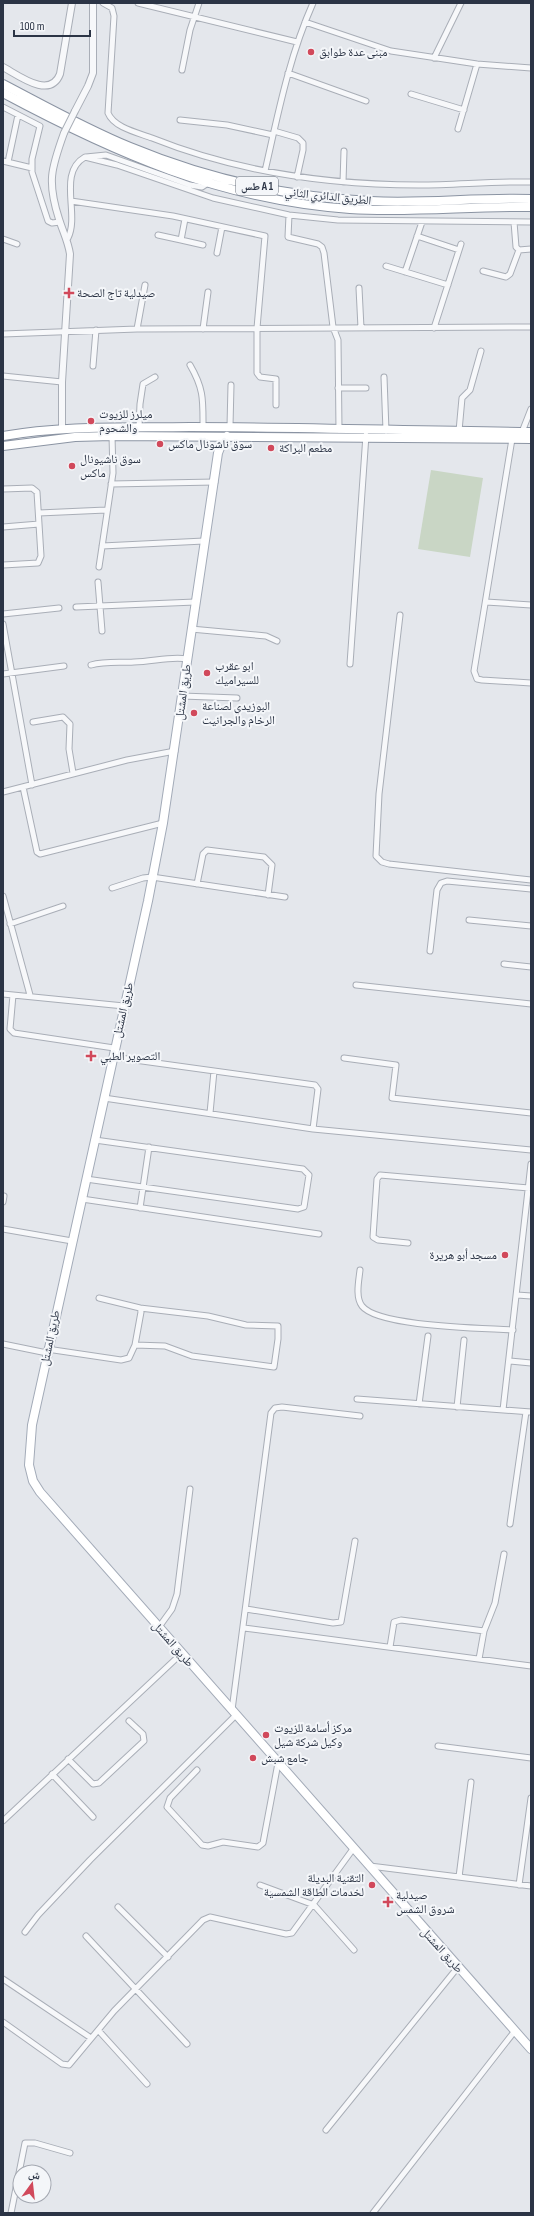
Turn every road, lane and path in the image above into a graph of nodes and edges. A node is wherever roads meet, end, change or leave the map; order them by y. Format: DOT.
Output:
graph roads {
  1 [pos="72,3"];
  2 [pos="93,3"];
  3 [pos="104,3"];
  4 [pos="138,3"];
  5 [pos="199,3"];
  6 [pos="313,3"];
  7 [pos="461,3"];
  8 [pos="194,17"];
  9 [pos="304,22"];
  10 [pos="297,42"];
  11 [pos="434,58"];
  12 [pos="477,64"];
  13 [pos="3,67"];
  14 [pos="531,68"];
  15 [pos="182,70"];
  16 [pos="288,73"];
  17 [pos="3,84"];
  18 [pos="3,92"];
  19 [pos="410,94"];
  20 [pos="366,101"];
  21 [pos="3,107"];
  22 [pos="464,110"];
  23 [pos="18,115"];
  24 [pos="180,120"];
  25 [pos="458,129"];
  26 [pos="274,133"];
  27 [pos="344,151"];
  28 [pos="85,157"];
  29 [pos="5,162"];
  30 [pos="32,168"];
  31 [pos="265,171"];
  32 [pos="297,177"];
  33 [pos="343,182"];
  34 [pos="531,182"];
  35 [pos="208,183"];
  36 [pos="531,199"];
  37 [pos="71,201"];
  38 [pos="531,207"];
  39 [pos="289,215"];
  40 [pos="186,219"];
  41 [pos="60,222"];
  42 [pos="422,222"];
  43 [pos="514,222"];
  44 [pos="531,222"];
  45 [pos="222,227"];
  46 [pos="158,235"];
  47 [pos="417,236"];
  48 [pos="68,238"];
  49 [pos="3,239"];
  50 [pos="181,240"];
  51 [pos="17,244"];
  52 [pos="461,244"];
  53 [pos="203,245"];
  54 [pos="531,249"];
  55 [pos="459,250"];
  56 [pos="519,250"];
  57 [pos="217,253"];
  58 [pos="386,266"];
  59 [pos="483,271"];
  60 [pos="405,272"];
  61 [pos="145,285"];
  62 [pos="448,285"];
  63 [pos="359,288"];
  64 [pos="208,292"];
  65 [pos="333,327"];
  66 [pos="531,327"];
  67 [pos="257,328"];
  68 [pos="361,328"];
  69 [pos="434,328"];
  70 [pos="203,329"];
  71 [pos="96,330"];
  72 [pos="137,330"];
  73 [pos="66,331"];
  74 [pos="3,334"];
  75 [pos="481,350"];
  76 [pos="190,365"];
  77 [pos="93,366"];
  78 [pos="3,376"];
  79 [pos="155,377"];
  80 [pos="384,377"];
  81 [pos="62,382"];
  82 [pos="231,385"];
  83 [pos="338,388"];
  84 [pos="366,388"];
  85 [pos="276,405"];
  86 [pos="531,409"];
  87 [pos="230,426"];
  88 [pos="203,427"];
  89 [pos="139,428"];
  90 [pos="62,430"];
  91 [pos="338,430"];
  92 [pos="386,431"];
  93 [pos="459,431"];
  94 [pos="522,432"];
  95 [pos="531,432"];
  96 [pos="366,434"];
  97 [pos="3,436"];
  98 [pos="112,436"];
  99 [pos="213,436"];
  100 [pos="227,436"];
  101 [pos="512,439"];
  102 [pos="531,439"];
  103 [pos="3,446"];
  104 [pos="218,454"];
  105 [pos="215,482"];
  106 [pos="111,484"];
  107 [pos="3,489"];
  108 [pos="106,510"];
  109 [pos="39,513"];
  110 [pos="39,524"];
  111 [pos="3,527"];
  112 [pos="204,540"];
  113 [pos="102,546"];
  114 [pos="3,565"];
  115 [pos="99,567"];
  116 [pos="98,582"];
  117 [pos="195,602"];
  118 [pos="486,602"];
  119 [pos="100,605"];
  120 [pos="531,605"];
  121 [pos="76,607"];
  122 [pos="59,608"];
  123 [pos="3,614"];
  124 [pos="400,615"];
  125 [pos="3,624"];
  126 [pos="191,629"];
  127 [pos="102,630"];
  128 [pos="277,642"];
  129 [pos="187,660"];
  130 [pos="350,664"];
  131 [pos="91,665"];
  132 [pos="64,666"];
  133 [pos="12,673"];
  134 [pos="3,674"];
  135 [pos="531,683"];
  136 [pos="182,696"];
  137 [pos="237,698"];
  138 [pos="33,722"];
  139 [pos="175,751"];
  140 [pos="73,773"];
  141 [pos="32,784"];
  142 [pos="23,787"];
  143 [pos="3,792"];
  144 [pos="163,823"];
  145 [pos="152,877"];
  146 [pos="531,880"];
  147 [pos="198,884"];
  148 [pos="112,888"];
  149 [pos="531,889"];
  150 [pos="268,895"];
  151 [pos="3,896"];
  152 [pos="286,898"];
  153 [pos="63,906"];
  154 [pos="469,920"];
  155 [pos="10,924"];
  156 [pos="531,926"];
  157 [pos="430,951"];
  158 [pos="504,964"];
  159 [pos="531,967"];
  160 [pos="356,985"];
  161 [pos="3,994"];
  162 [pos="13,995"];
  163 [pos="30,995"];
  164 [pos="531,1004"];
  165 [pos="124,1006"];
  166 [pos="114,1048"];
  167 [pos="113,1056"];
  168 [pos="344,1058"];
  169 [pos="214,1071"];
  170 [pos="104,1098"];
  171 [pos="210,1113"];
  172 [pos="531,1113"];
  173 [pos="313,1129"];
  174 [pos="95,1140"];
  175 [pos="149,1147"];
  176 [pos="531,1150"];
  177 [pos="531,1164"];
  178 [pos="86,1179"];
  179 [pos="143,1187"];
  180 [pos="529,1188"];
  181 [pos="4,1196"];
  182 [pos="82,1200"];
  183 [pos="3,1202"];
  184 [pos="140,1208"];
  185 [pos="3,1229"];
  186 [pos="319,1234"];
  187 [pos="72,1241"];
  188 [pos="408,1243"];
  189 [pos="360,1270"];
  190 [pos="517,1295"];
  191 [pos="531,1296"];
  192 [pos="99,1298"];
  193 [pos="140,1308"];
  194 [pos="513,1330"];
  195 [pos="428,1336"];
  196 [pos="464,1340"];
  197 [pos="3,1344"];
  198 [pos="135,1345"];
  199 [pos="47,1351"];
  200 [pos="510,1361"];
  201 [pos="531,1363"];
  202 [pos="357,1400"];
  203 [pos="419,1404"];
  204 [pos="457,1407"];
  205 [pos="504,1410"];
  206 [pos="529,1412"];
  207 [pos="360,1416"];
  208 [pos="190,1489"];
  209 [pos="510,1524"];
  210 [pos="355,1541"];
  211 [pos="504,1554"];
  212 [pos="246,1609"];
  213 [pos="159,1627"];
  214 [pos="244,1628"];
  215 [pos="484,1631"];
  216 [pos="390,1647"];
  217 [pos="181,1654"];
  218 [pos="479,1659"];
  219 [pos="531,1666"];
  220 [pos="234,1713"];
  221 [pos="129,1720"];
  222 [pos="438,1746"];
  223 [pos="531,1758"];
  224 [pos="68,1759"];
  225 [pos="278,1763"];
  226 [pos="197,1770"];
  227 [pos="52,1774"];
  228 [pos="471,1782"];
  229 [pos="531,1798"];
  230 [pos="94,1816"];
  231 [pos="3,1821"];
  232 [pos="353,1849"];
  233 [pos="367,1866"];
  234 [pos="459,1877"];
  235 [pos="260,1885"];
  236 [pos="519,1885"];
  237 [pos="531,1886"];
  238 [pos="314,1905"];
  239 [pos="118,1907"];
  240 [pos="25,1932"];
  241 [pos="86,1936"];
  242 [pos="354,1950"];
  243 [pos="168,1957"];
  244 [pos="458,1967"];
  245 [pos="3,1978"];
  246 [pos="135,1989"];
  247 [pos="3,2022"];
  248 [pos="98,2030"];
  249 [pos="514,2032"];
  250 [pos="91,2038"];
  251 [pos="187,2044"];
  252 [pos="531,2049"];
  253 [pos="147,2084"];
  254 [pos="326,2130"];
  255 [pos="70,2153"];
  256 [pos="11,2213"];
  257 [pos="373,2213"];
  1 -- 13 [label="street"];
  2 -- 41 [label="street, bridge"];
  3 -- 31 [label="street"];
  4 -- 8 [label="street"];
  5 -- 8 [label="street"];
  6 -- 9 [label="street"];
  7 -- 11 [label="street"];
  8 -- 10 [label="street"];
  8 -- 15 [label="street"];
  9 -- 10 [label="street"];
  9 -- 11 [label="street"];
  10 -- 16 [label="street"];
  11 -- 12 [label="street"];
  12 -- 14 [label="street"];
  12 -- 22 [label="street"];
  16 -- 20 [label="street"];
  16 -- 26 [label="street"];
  17 -- 36 [label="main road, الطريق الدائري الثاني / طس A 1"];
  18 -- 35 [label="main road, الطريق الدائري الثاني / طس A 1"];
  19 -- 22 [label="street"];
  21 -- 23 [label="street"];
  22 -- 25 [label="street"];
  23 -- 29 [label="street"];
  23 -- 30 [label="street"];
  24 -- 26 [label="street"];
  26 -- 31 [label="street"];
  26 -- 32 [label="street"];
  27 -- 33 [label="street"];
  28 -- 35 [label="street"];
  28 -- 37 [label="street"];
  28 -- 39 [label="street"];
  29 -- 30 [label="street"];
  30 -- 41 [label="street"];
  31 -- 32 [label="street"];
  32 -- 33 [label="street"];
  33 -- 34 [label="street"];
  35 -- 38 [label="main road, الطريق الدائري الثاني / طس A 1"];
  37 -- 40 [label="street"];
  37 -- 48 [label="street"];
  39 -- 42 [label="street"];
  39 -- 65 [label="street"];
  40 -- 45 [label="street"];
  40 -- 50 [label="street"];
  41 -- 48 [label="street"];
  42 -- 43 [label="street"];
  42 -- 47 [label="street"];
  43 -- 44 [label="street"];
  43 -- 56 [label="street"];
  45 -- 57 [label="street"];
  45 -- 67 [label="street"];
  46 -- 50 [label="street"];
  47 -- 55 [label="street"];
  47 -- 60 [label="street"];
  48 -- 73 [label="street"];
  49 -- 51 [label="street"];
  50 -- 53 [label="street"];
  52 -- 55 [label="street"];
  54 -- 56 [label="street"];
  55 -- 62 [label="street"];
  56 -- 59 [label="street"];
  58 -- 60 [label="street"];
  60 -- 62 [label="street"];
  61 -- 72 [label="street"];
  62 -- 69 [label="street"];
  63 -- 68 [label="street"];
  64 -- 70 [label="street"];
  65 -- 67 [label="street"];
  65 -- 68 [label="street"];
  65 -- 83 [label="street"];
  66 -- 69 [label="street"];
  67 -- 70 [label="street"];
  67 -- 85 [label="street"];
  68 -- 69 [label="street"];
  70 -- 72 [label="street"];
  71 -- 72 [label="street"];
  71 -- 73 [label="street"];
  71 -- 77 [label="street"];
  73 -- 74 [label="street"];
  73 -- 81 [label="street"];
  75 -- 93 [label="street"];
  76 -- 88 [label="street"];
  78 -- 81 [label="street"];
  79 -- 89 [label="street"];
  80 -- 92 [label="street"];
  81 -- 90 [label="street"];
  82 -- 87 [label="street"];
  83 -- 84 [label="street"];
  83 -- 91 [label="street"];
  86 -- 94 [label="street"];
  87 -- 88 [label="main road"];
  87 -- 91 [label="main road"];
  88 -- 89 [label="main road"];
  89 -- 90 [label="main road"];
  90 -- 97 [label="main road"];
  91 -- 96 [label="main road"];
  92 -- 93 [label="main road"];
  92 -- 96 [label="main road"];
  93 -- 94 [label="main road"];
  94 -- 95 [label="main road"];
  96 -- 100 [label="main road"];
  96 -- 101 [label="main road"];
  96 -- 130 [label="street"];
  98 -- 99 [label="main road"];
  98 -- 103 [label="main road"];
  98 -- 106 [label="street"];
  99 -- 100 [label="main road"];
  99 -- 104 [label="main road, طريق المشتل"];
  100 -- 104 [label="main road, طريق المشتل"];
  101 -- 102 [label="main road"];
  101 -- 118 [label="street"];
  104 -- 105 [label="main road, طريق المشتل"];
  105 -- 106 [label="street"];
  105 -- 112 [label="main road, طريق المشتل"];
  106 -- 108 [label="street"];
  107 -- 109 [label="street"];
  108 -- 109 [label="street"];
  108 -- 113 [label="street"];
  109 -- 110 [label="street"];
  110 -- 111 [label="street"];
  110 -- 114 [label="street"];
  112 -- 113 [label="street"];
  112 -- 117 [label="main road, طريق المشتل"];
  113 -- 115 [label="street"];
  116 -- 119 [label="street"];
  117 -- 119 [label="street"];
  117 -- 126 [label="main road, طريق المشتل"];
  118 -- 120 [label="street"];
  118 -- 135 [label="street"];
  119 -- 121 [label="street"];
  119 -- 127 [label="street"];
  122 -- 123 [label="street"];
  124 -- 146 [label="street"];
  125 -- 133 [label="street"];
  126 -- 128 [label="street"];
  126 -- 129 [label="main road, طريق المشتل"];
  129 -- 131 [label="street"];
  129 -- 136 [label="main road, طريق المشتل"];
  132 -- 133 [label="street"];
  133 -- 134 [label="street"];
  133 -- 141 [label="street"];
  136 -- 137 [label="street"];
  136 -- 139 [label="main road, طريق المشتل"];
  138 -- 140 [label="street"];
  139 -- 140 [label="street"];
  139 -- 144 [label="main road, طريق المشتل"];
  140 -- 141 [label="street"];
  141 -- 142 [label="street"];
  142 -- 143 [label="street"];
  142 -- 144 [label="street"];
  144 -- 145 [label="main road, طريق المشتل"];
  145 -- 147 [label="street"];
  145 -- 148 [label="street"];
  145 -- 165 [label="main road, طريق المشتل"];
  147 -- 150 [label="street"];
  147 -- 150 [label="street"];
  149 -- 157 [label="street"];
  150 -- 152 [label="street"];
  151 -- 155 [label="street"];
  153 -- 155 [label="street"];
  154 -- 156 [label="street"];
  155 -- 163 [label="street"];
  158 -- 159 [label="street"];
  160 -- 164 [label="street"];
  161 -- 162 [label="street"];
  162 -- 163 [label="street"];
  162 -- 166 [label="street"];
  163 -- 165 [label="street"];
  165 -- 166 [label="main road, طريق المشتل"];
  166 -- 167 [label="main road, طريق المشتل"];
  167 -- 169 [label="street"];
  167 -- 170 [label="main road, طريق المشتل"];
  168 -- 172 [label="street"];
  169 -- 171 [label="street"];
  169 -- 173 [label="street"];
  170 -- 171 [label="street"];
  170 -- 174 [label="main road, طريق المشتل"];
  171 -- 173 [label="street"];
  173 -- 176 [label="street"];
  174 -- 175 [label="street"];
  174 -- 178 [label="main road, طريق المشتل"];
  175 -- 179 [label="street"];
  175 -- 179 [label="street"];
  177 -- 180 [label="street"];
  178 -- 179 [label="street"];
  178 -- 182 [label="main road, طريق المشتل"];
  179 -- 184 [label="street"];
  180 -- 188 [label="street"];
  180 -- 190 [label="street"];
  181 -- 183 [label="street"];
  182 -- 184 [label="street"];
  182 -- 187 [label="main road, طريق المشتل"];
  184 -- 186 [label="street"];
  185 -- 187 [label="street"];
  187 -- 199 [label="main road, طريق المشتل"];
  189 -- 194 [label="street"];
  190 -- 191 [label="street"];
  190 -- 194 [label="street"];
  192 -- 193 [label="street"];
  193 -- 198 [label="street"];
  193 -- 198 [label="street"];
  194 -- 200 [label="street"];
  195 -- 203 [label="street"];
  196 -- 204 [label="street"];
  197 -- 199 [label="street"];
  198 -- 199 [label="street"];
  199 -- 213 [label="main road, طريق المشتل"];
  200 -- 201 [label="street"];
  200 -- 205 [label="street"];
  202 -- 203 [label="street"];
  203 -- 204 [label="street"];
  204 -- 205 [label="street"];
  205 -- 206 [label="street"];
  206 -- 209 [label="street"];
  207 -- 212 [label="street"];
  208 -- 213 [label="street"];
  210 -- 212 [label="street"];
  211 -- 215 [label="street"];
  212 -- 214 [label="street"];
  213 -- 217 [label="main road, طريق المشتل"];
  214 -- 216 [label="street"];
  214 -- 220 [label="street"];
  215 -- 216 [label="street"];
  215 -- 218 [label="street"];
  216 -- 218 [label="street"];
  217 -- 220 [label="main road, طريق المشتل"];
  217 -- 224 [label="street"];
  218 -- 219 [label="street"];
  220 -- 225 [label="main road, طريق المشتل"];
  220 -- 240 [label="street"];
  221 -- 224 [label="street"];
  222 -- 223 [label="street"];
  224 -- 227 [label="street"];
  225 -- 226 [label="street"];
  225 -- 232 [label="main road, طريق المشتل"];
  227 -- 230 [label="street"];
  227 -- 231 [label="street"];
  228 -- 234 [label="street"];
  229 -- 236 [label="street"];
  232 -- 233 [label="main road, طريق المشتل"];
  232 -- 238 [label="street"];
  233 -- 234 [label="street"];
  233 -- 244 [label="main road, طريق المشتل"];
  234 -- 236 [label="street"];
  235 -- 238 [label="street"];
  236 -- 237 [label="street"];
  238 -- 242 [label="street"];
  238 -- 243 [label="street"];
  239 -- 243 [label="street"];
  241 -- 246 [label="street"];
  243 -- 246 [label="street"];
  244 -- 249 [label="main road, طريق المشتل"];
  244 -- 254 [label="street"];
  245 -- 250 [label="street"];
  246 -- 248 [label="street"];
  246 -- 251 [label="street"];
  247 -- 250 [label="street"];
  248 -- 250 [label="street"];
  248 -- 253 [label="street"];
  249 -- 252 [label="main road, طريق المشتل"];
  249 -- 257 [label="street"];
  255 -- 256 [label="street"];
}
